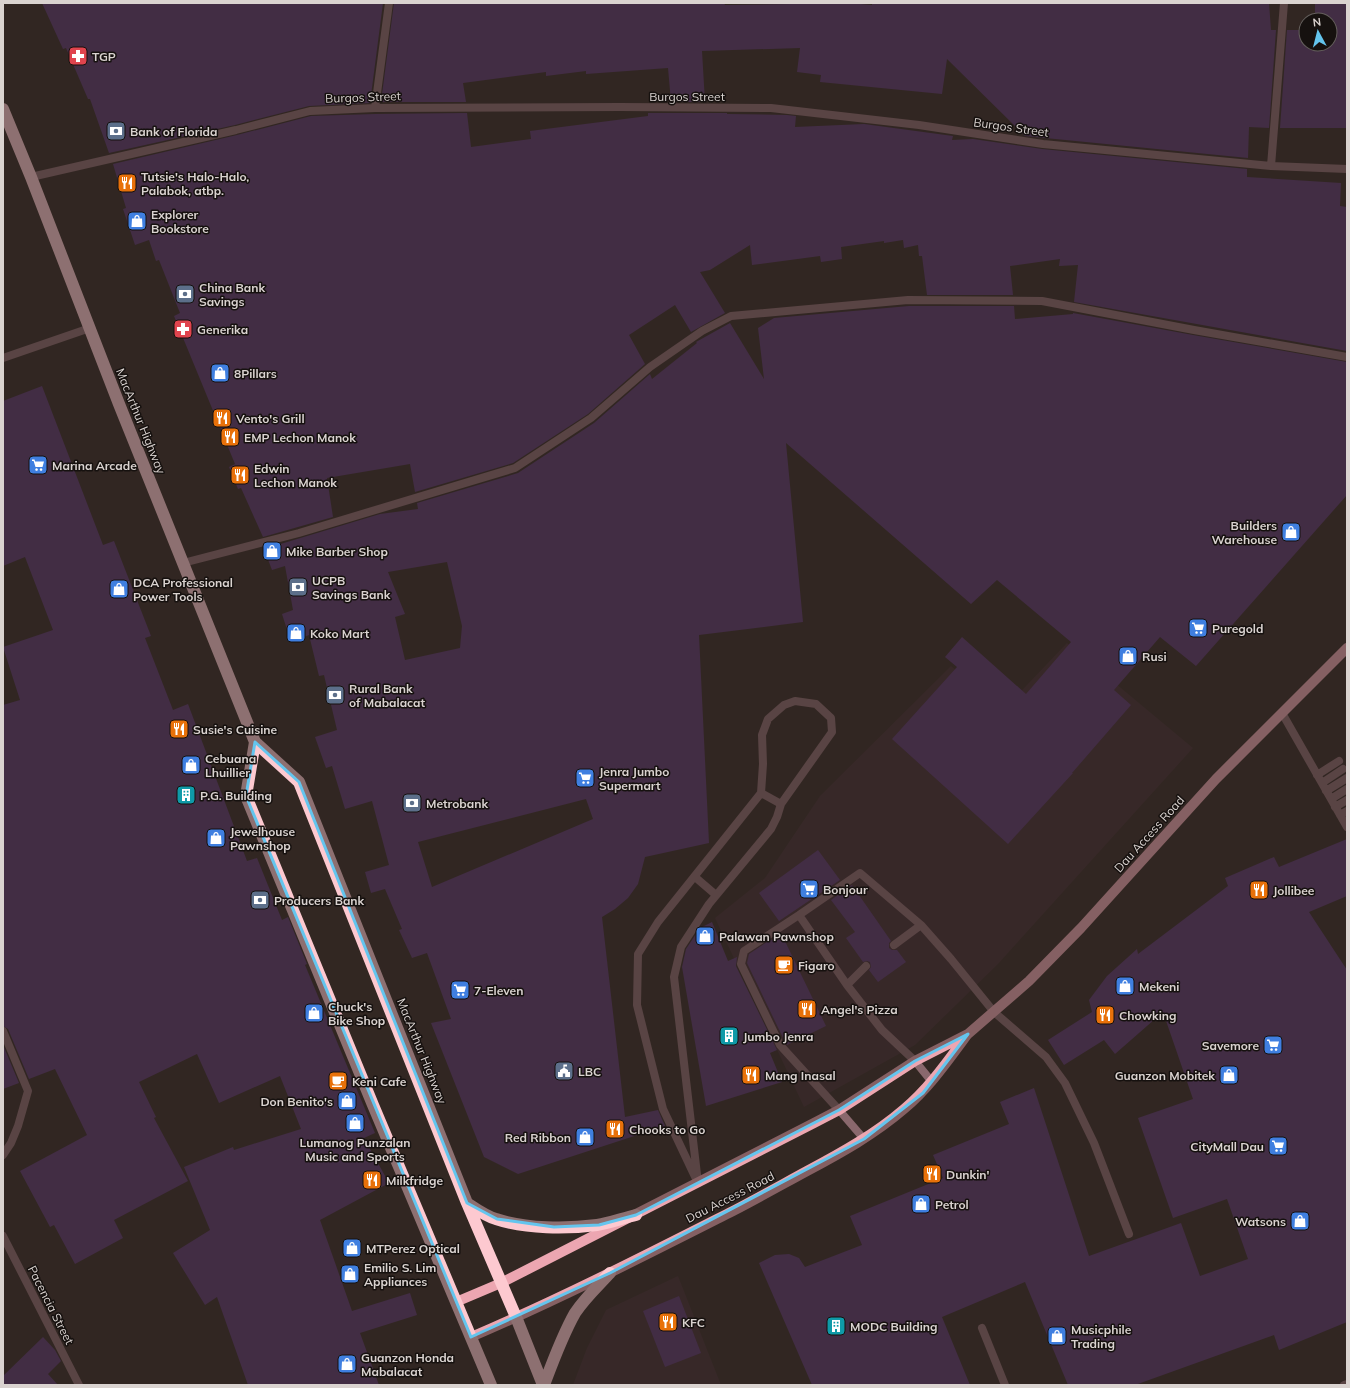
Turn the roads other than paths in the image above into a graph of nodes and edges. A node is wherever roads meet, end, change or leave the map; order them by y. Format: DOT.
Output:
graph roads {
  1 [pos="389,3"];
  2 [pos="1284,3"];
  3 [pos="375,108"];
  4 [pos="3,109"];
  5 [pos="1271,166"];
  6 [pos="1347,169"];
  7 [pos="31,177"];
  8 [pos="90,328"];
  9 [pos="1347,357"];
  10 [pos="3,358"];
  11 [pos="183,563"];
  12 [pos="1347,648"];
  13 [pos="1282,713"];
  14 [pos="255,742"];
  15 [pos="1339,761"];
  16 [pos="1343,769"];
  17 [pos="1318,775"];
  18 [pos="1347,778"];
  19 [pos="1322,783"];
  20 [pos="1347,789"];
  21 [pos="1326,791"];
  22 [pos="761,793"];
  23 [pos="1331,799"];
  24 [pos="1347,800"];
  25 [pos="781,804"];
  26 [pos="1336,807"];
  27 [pos="1344,813"];
  28 [pos="1346,824"];
  29 [pos="695,877"];
  30 [pos="716,895"];
  31 [pos="799,915"];
  32 [pos="921,925"];
  33 [pos="894,945"];
  34 [pos="866,966"];
  35 [pos="847,985"];
  36 [pos="994,1012"];
  37 [pos="3,1031"];
  38 [pos="968,1034"];
  39 [pos="915,1061"];
  40 [pos="932,1082"];
  41 [pos="839,1110"];
  42 [pos="864,1139"];
  43 [pos="3,1155"];
  44 [pos="698,1184"];
  45 [pos="467,1203"];
  46 [pos="636,1215"];
  47 [pos="1129,1234"];
  48 [pos="3,1236"];
  49 [pos="610,1273"];
  50 [pos="501,1283"];
  51 [pos="456,1302"];
  52 [pos="516,1318"];
  53 [pos="982,1328"];
  54 [pos="471,1337"];
  55 [pos="1347,1384"];
  56 [pos="79,1385"];
  57 [pos="491,1385"];
  58 [pos="543,1385"];
  59 [pos="1005,1385"];
  60 [pos="1344,1385"];
  1 -- 3 [label="street"];
  2 -- 5 [label="street"];
  3 -- 5 [label="street, Burgos Street"];
  3 -- 7 [label="street, Burgos Street"];
  4 -- 7 [label="highway, MacArthur Highway"];
  5 -- 6 [label="street, Burgos Street"];
  7 -- 8 [label="highway, MacArthur Highway"];
  8 -- 10 [label="street"];
  8 -- 11 [label="highway, MacArthur Highway"];
  9 -- 11 [label="street"];
  11 -- 14 [label="highway, MacArthur Highway"];
  12 -- 13 [label="main road, Dau Access Road"];
  13 -- 17 [label="street"];
  13 -- 36 [label="main road, Dau Access Road"];
  14 -- 45 [label="highway, MacArthur Highway"];
  14 -- 51 [label="highway"];
  15 -- 17 [label="street"];
  16 -- 19 [label="street"];
  17 -- 19 [label="street"];
  18 -- 21 [label="street"];
  19 -- 21 [label="street"];
  20 -- 23 [label="street"];
  21 -- 23 [label="street"];
  22 -- 25 [label="street"];
  22 -- 25 [label="street"];
  22 -- 29 [label="street"];
  23 -- 26 [label="street"];
  24 -- 26 [label="street"];
  25 -- 30 [label="street"];
  26 -- 27 [label="street"];
  27 -- 28 [label="street"];
  29 -- 30 [label="street"];
  29 -- 44 [label="street"];
  30 -- 44 [label="street"];
  31 -- 32 [label="street"];
  31 -- 35 [label="street"];
  31 -- 41 [label="street"];
  32 -- 33 [label="street"];
  32 -- 36 [label="street"];
  34 -- 35 [label="street"];
  35 -- 39 [label="street"];
  36 -- 38 [label="main road, Dau Access Road"];
  36 -- 47 [label="street"];
  37 -- 43 [label="street"];
  38 -- 39 [label="main road, Dau Access Road"];
  38 -- 40 [label="main road, Dau Access Road"];
  39 -- 40 [label="street"];
  39 -- 41 [label="main road, Dau Access Road"];
  40 -- 42 [label="main road, Dau Access Road"];
  41 -- 42 [label="street"];
  41 -- 44 [label="main road, Dau Access Road"];
  42 -- 49 [label="main road, Dau Access Road"];
  44 -- 46 [label="main road, Dau Access Road"];
  45 -- 46 [label="highway"];
  45 -- 50 [label="highway, MacArthur Highway"];
  46 -- 50 [label="main road, Dau Access Road"];
  48 -- 56 [label="street, Pacencia Street"];
  49 -- 52 [label="main road, Dau Access Road"];
  49 -- 58 [label="highway"];
  50 -- 51 [label="main road, Dau Access Road"];
  50 -- 52 [label="highway, MacArthur Highway"];
  51 -- 54 [label="highway"];
  52 -- 54 [label="main road, Dau Access Road"];
  52 -- 58 [label="highway, MacArthur Highway"];
  53 -- 59 [label="street"];
  54 -- 57 [label="highway"];
  55 -- 60 [label="street"];
}
